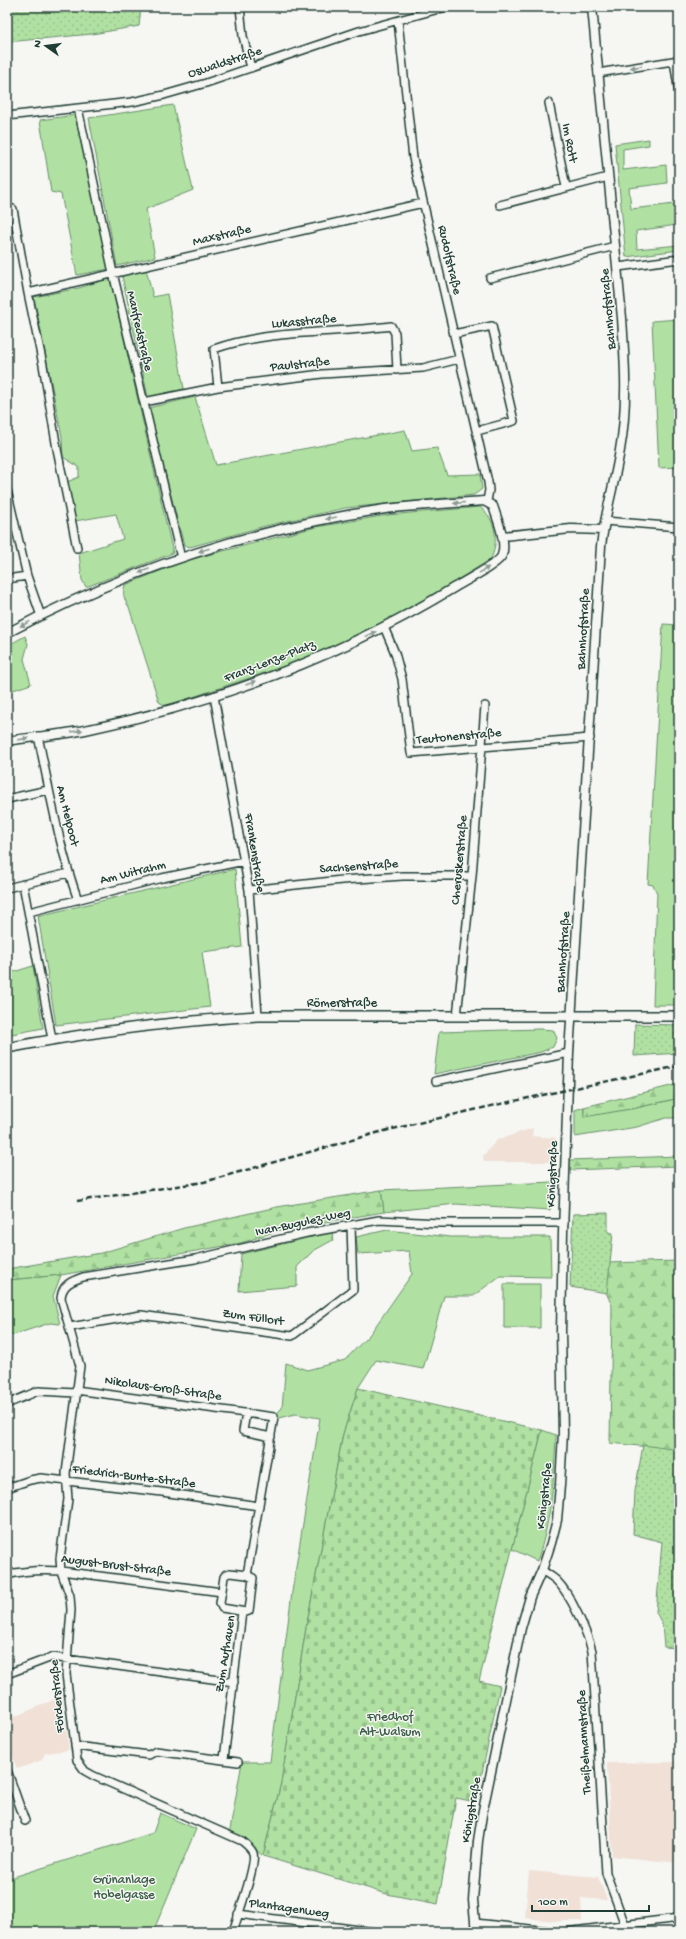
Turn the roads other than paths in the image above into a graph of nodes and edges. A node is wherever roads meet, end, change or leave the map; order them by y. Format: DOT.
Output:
graph roads {
  1 [pos="240,7"];
  2 [pos="446,7"];
  3 [pos="592,7"];
  4 [pos="398,21"];
  5 [pos="677,61"];
  6 [pos="251,68"];
  7 [pos="598,73"];
  8 [pos="679,93"];
  9 [pos="549,102"];
  10 [pos="78,108"];
  11 [pos="7,116"];
  12 [pos="608,177"];
  13 [pos="566,187"];
  14 [pos="423,203"];
  15 [pos="500,205"];
  16 [pos="13,209"];
  17 [pos="615,246"];
  18 [pos="679,259"];
  19 [pos="618,267"];
  20 [pos="113,273"];
  21 [pos="490,278"];
  22 [pos="28,293"];
  23 [pos="454,334"];
  24 [pos="459,359"];
  25 [pos="397,370"];
  26 [pos="218,387"];
  27 [pos="144,402"];
  28 [pos="476,431"];
  29 [pos="7,490"];
  30 [pos="486,501"];
  31 [pos="10,512"];
  32 [pos="604,526"];
  33 [pos="679,527"];
  34 [pos="502,536"];
  35 [pos="77,548"];
  36 [pos="181,558"];
  37 [pos="26,576"];
  38 [pos="7,579"];
  39 [pos="42,616"];
  40 [pos="384,627"];
  41 [pos="7,633"];
  42 [pos="214,696"];
  43 [pos="485,706"];
  44 [pos="38,736"];
  45 [pos="590,738"];
  46 [pos="7,741"];
  47 [pos="482,746"];
  48 [pos="48,790"];
  49 [pos="7,799"];
  50 [pos="244,861"];
  51 [pos="69,873"];
  52 [pos="472,876"];
  53 [pos="23,884"];
  54 [pos="7,888"];
  55 [pos="249,890"];
  56 [pos="78,900"];
  57 [pos="29,912"];
  58 [pos="572,1015"];
  59 [pos="258,1016"];
  60 [pos="457,1016"];
  61 [pos="679,1016"];
  62 [pos="52,1039"];
  63 [pos="7,1048"];
  64 [pos="569,1053"];
  65 [pos="436,1081"];
  66 [pos="564,1223"];
  67 [pos="351,1225"];
  68 [pos="61,1298"];
  69 [pos="70,1327"];
  70 [pos="76,1391"];
  71 [pos="7,1404"];
  72 [pos="246,1413"];
  73 [pos="274,1417"];
  74 [pos="271,1437"];
  75 [pos="66,1480"];
  76 [pos="7,1488"];
  77 [pos="259,1506"];
  78 [pos="542,1570"];
  79 [pos="61,1571"];
  80 [pos="7,1575"];
  81 [pos="247,1575"];
  82 [pos="222,1592"];
  83 [pos="242,1612"];
  84 [pos="66,1658"];
  85 [pos="7,1674"];
  86 [pos="234,1682"];
  87 [pos="75,1746"];
  88 [pos="224,1760"];
  89 [pos="238,1762"];
  90 [pos="7,1770"];
  91 [pos="24,1820"];
  92 [pos="238,1914"];
  93 [pos="679,1918"];
  94 [pos="475,1923"];
  95 [pos="625,1925"];
  96 [pos="361,1931"];
  97 [pos="233,1932"];
  98 [pos="375,1932"];
  99 [pos="476,1932"];
  100 [pos="557,1932"];
  101 [pos="565,1932"];
  1 -- 6 [label="street"];
  2 -- 4 [label="street, Oswaldstraße"];
  3 -- 7 [label="street, Bahnhofstraße"];
  4 -- 6 [label="street, Oswaldstraße"];
  4 -- 14 [label="street, Rudolfstraße"];
  5 -- 7 [label="street, one-way"];
  5 -- 8 [label="street"];
  6 -- 10 [label="street, Oswaldstraße"];
  7 -- 12 [label="street, Bahnhofstraße"];
  9 -- 13 [label="street, Im Rott"];
  10 -- 11 [label="street, Oswaldstraße"];
  10 -- 20 [label="street, Manfredstraße"];
  12 -- 13 [label="street"];
  12 -- 17 [label="street, Bahnhofstraße"];
  13 -- 15 [label="street"];
  14 -- 20 [label="street, Maxstraße"];
  14 -- 23 [label="street, Rudolfstraße"];
  16 -- 22 [label="street"];
  17 -- 19 [label="street, Bahnhofstraße"];
  17 -- 21 [label="street, Bahnhofstraße"];
  18 -- 19 [label="street"];
  19 -- 32 [label="street, Bahnhofstraße"];
  20 -- 22 [label="street, Maxstraße"];
  20 -- 27 [label="street, Manfredstraße"];
  22 -- 35 [label="street"];
  23 -- 24 [label="street, Rudolfstraße"];
  23 -- 28 [label="street"];
  24 -- 25 [label="street, Paulstraße"];
  24 -- 28 [label="street, Rudolfstraße"];
  25 -- 26 [label="street, Paulstraße"];
  25 -- 26 [label="street, Lukasstraße"];
  26 -- 27 [label="street, Paulstraße"];
  27 -- 36 [label="street, Manfredstraße"];
  28 -- 30 [label="street, Rudolfstraße"];
  29 -- 31 [label="street"];
  30 -- 34 [label="street, Franz-Lenze-Platz"];
  30 -- 36 [label="street, one-way"];
  31 -- 37 [label="street"];
  32 -- 33 [label="street"];
  32 -- 34 [label="street"];
  32 -- 45 [label="street, Bahnhofstraße"];
  40 -- 34 [label="street, Franz-Lenze-Platz, one-way"];
  36 -- 39 [label="street, one-way"];
  37 -- 38 [label="street"];
  37 -- 39 [label="street"];
  39 -- 41 [label="street, one-way"];
  42 -- 40 [label="street, Franz-Lenze-Platz, one-way"];
  40 -- 47 [label="street, Teutonenstraße"];
  44 -- 42 [label="street, Franz-Lenze-Platz, one-way"];
  42 -- 50 [label="street, Frankenstraße"];
  43 -- 47 [label="street, Cheruskerstraße"];
  46 -- 44 [label="street, Franz-Lenze-Platz, one-way"];
  44 -- 48 [label="street, Am Helpoot"];
  45 -- 47 [label="street, Teutonenstraße"];
  45 -- 58 [label="street, Bahnhofstraße"];
  47 -- 52 [label="street, Cheruskerstraße"];
  48 -- 49 [label="street"];
  48 -- 51 [label="street, Am Helpoot"];
  50 -- 55 [label="street, Frankenstraße"];
  50 -- 56 [label="street, Am Witrahm"];
  51 -- 53 [label="street"];
  51 -- 56 [label="street, Am Helpoot"];
  52 -- 55 [label="street, Sachsenstraße"];
  52 -- 60 [label="street, Cheruskerstraße"];
  53 -- 54 [label="street"];
  53 -- 57 [label="street"];
  55 -- 59 [label="street, Frankenstraße"];
  56 -- 57 [label="street, Am Witrahm"];
  57 -- 62 [label="street"];
  58 -- 60 [label="main road, Römerstraße"];
  58 -- 61 [label="main road, Römerstraße"];
  58 -- 64 [label="street, Königstraße"];
  59 -- 60 [label="main road, Römerstraße"];
  59 -- 62 [label="main road, Römerstraße"];
  62 -- 63 [label="main road, Römerstraße"];
  64 -- 65 [label="street"];
  64 -- 66 [label="street, Königstraße"];
  66 -- 67 [label="street, Ivan-Bugulez-Weg"];
  66 -- 78 [label="street, Königstraße"];
  67 -- 68 [label="street, Ivan-Bugulez-Weg"];
  67 -- 69 [label="street, Zum Füllort"];
  68 -- 69 [label="street, Förderstraße"];
  69 -- 70 [label="street, Förderstraße"];
  70 -- 71 [label="street, Nikolaus-Groß-Straße"];
  70 -- 72 [label="street, Nikolaus-Groß-Straße"];
  70 -- 75 [label="street, Förderstraße"];
  72 -- 73 [label="street, Nikolaus-Groß-Straße"];
  72 -- 74 [label="street"];
  73 -- 74 [label="street, Zum Aufhauen"];
  74 -- 77 [label="street, Zum Aufhauen"];
  75 -- 76 [label="street, Friedrich-Bunte-Straße"];
  75 -- 77 [label="street, Friedrich-Bunte-Straße"];
  75 -- 79 [label="street, Förderstraße"];
  77 -- 81 [label="street, Zum Aufhauen"];
  78 -- 94 [label="street, Königstraße"];
  78 -- 95 [label="street, Theißelmannstraße"];
  79 -- 80 [label="street, August-Brust-Straße"];
  79 -- 82 [label="street, August-Brust-Straße"];
  79 -- 84 [label="street, Förderstraße"];
  81 -- 82 [label="street"];
  81 -- 83 [label="street, Zum Aufhauen"];
  82 -- 83 [label="street"];
  83 -- 86 [label="street, Zum Aufhauen"];
  84 -- 85 [label="street"];
  84 -- 86 [label="street"];
  84 -- 87 [label="street, Förderstraße"];
  86 -- 88 [label="street, Zum Aufhauen"];
  87 -- 88 [label="street"];
  87 -- 92 [label="street, Förderstraße"];
  88 -- 89 [label="street"];
  90 -- 91 [label="street"];
  92 -- 96 [label="street, Plantagenweg"];
  92 -- 97 [label="street"];
  93 -- 95 [label="street"];
  94 -- 99 [label="street, Königstraße"];
  94 -- 100 [label="street"];
  95 -- 101 [label="street"];
  96 -- 98 [label="street, Plantagenweg"];
}
